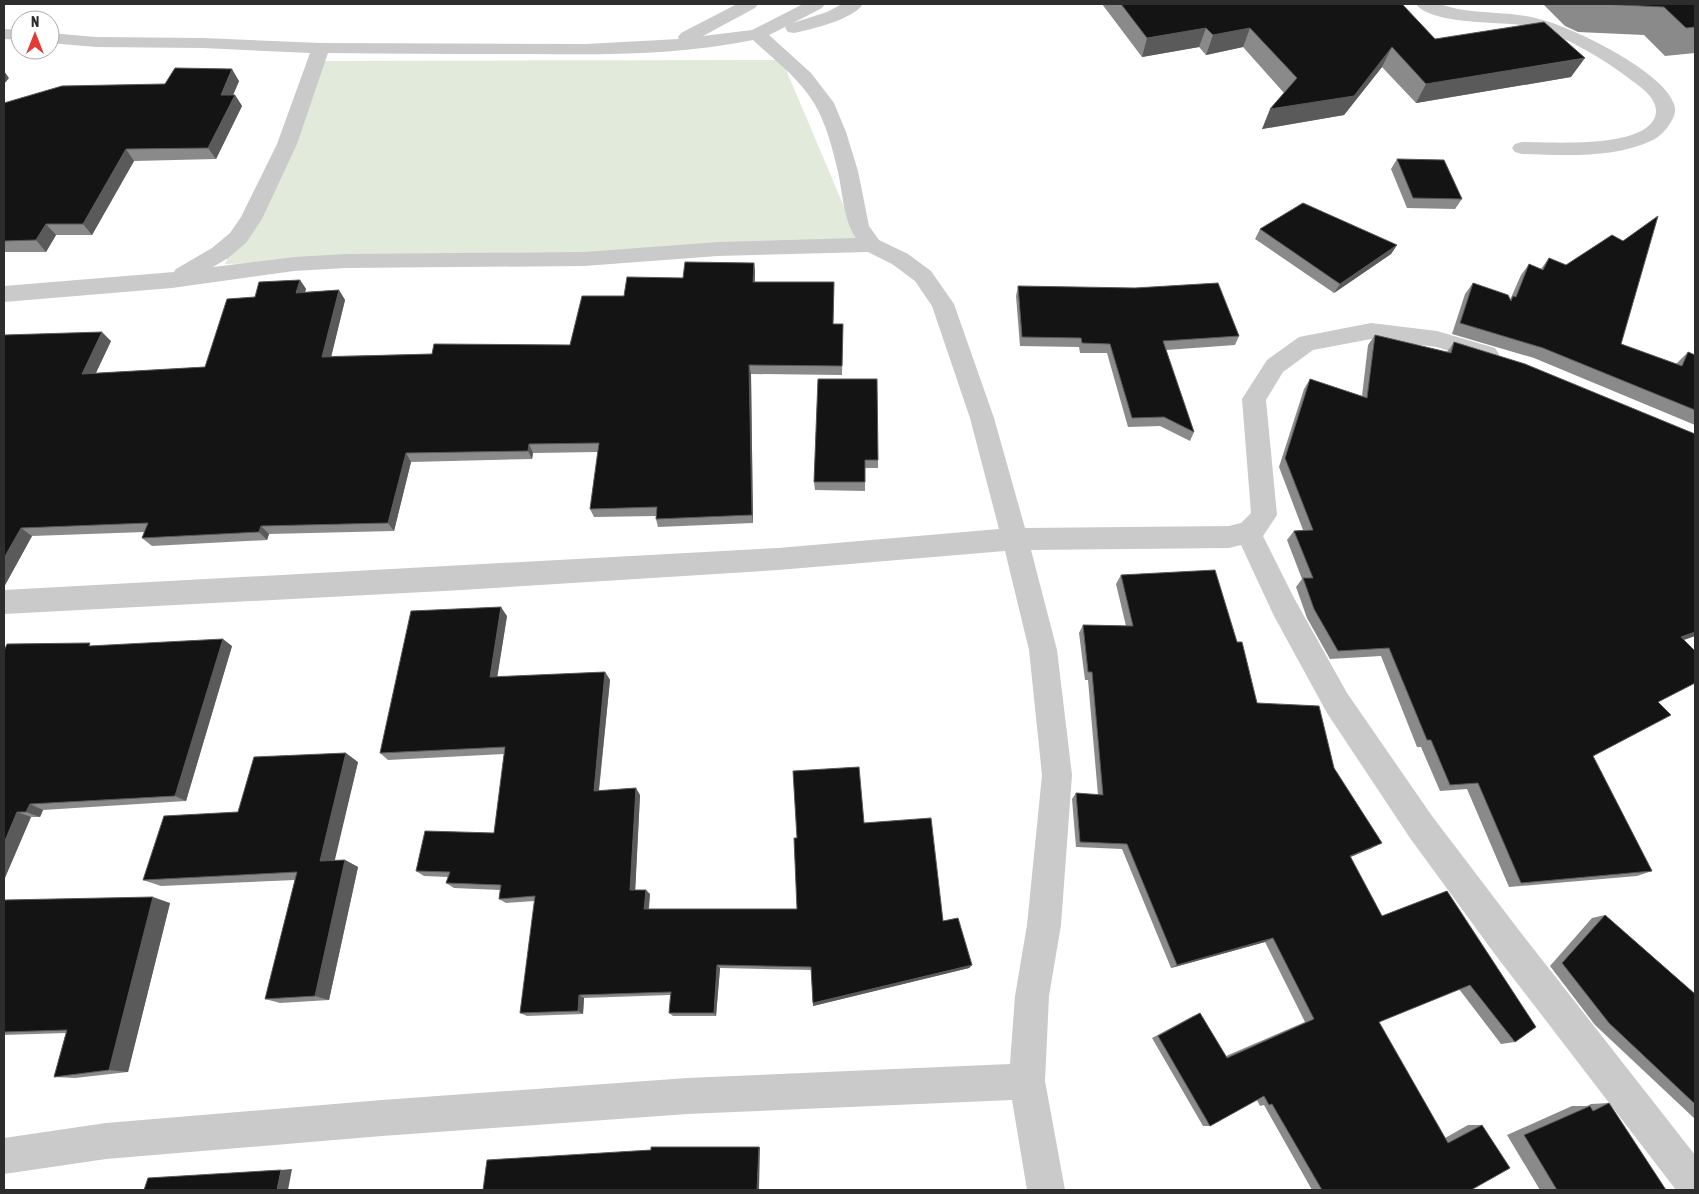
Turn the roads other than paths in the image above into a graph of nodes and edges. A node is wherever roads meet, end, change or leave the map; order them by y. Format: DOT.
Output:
graph roads {
  1 [pos="749,4"];
  2 [pos="816,4"];
  3 [pos="854,4"];
  4 [pos="1425,4"];
  5 [pos="762,31"];
  6 [pos="60,39"];
  7 [pos="660,46"];
  8 [pos="321,48"];
  9 [pos="1522,148"];
  10 [pos="871,245"];
  11 [pos="172,280"];
  12 [pos="4,294"];
  13 [pos="1507,361"];
  14 [pos="1249,533"];
  15 [pos="1015,539"];
  16 [pos="4,602"];
  17 [pos="1027,1081"];
  18 [pos="4,1156"];
  19 [pos="1695,1185"];
  20 [pos="1046,1190"];
  1 -- 7 [label="street"];
  2 -- 5 [label="street"];
  3 -- 5 [label="street"];
  4 -- 9 [label="street"];
  5 -- 7 [label="street"];
  5 -- 10 [label="street"];
  6 -- 8 [label="street"];
  7 -- 8 [label="street"];
  8 -- 11 [label="street"];
  10 -- 11 [label="street"];
  10 -- 15 [label="street"];
  11 -- 12 [label="street"];
  13 -- 14 [label="street"];
  14 -- 15 [label="street"];
  14 -- 19 [label="street"];
  15 -- 16 [label="street"];
  15 -- 17 [label="street"];
  17 -- 18 [label="street"];
  17 -- 20 [label="street"];
}
